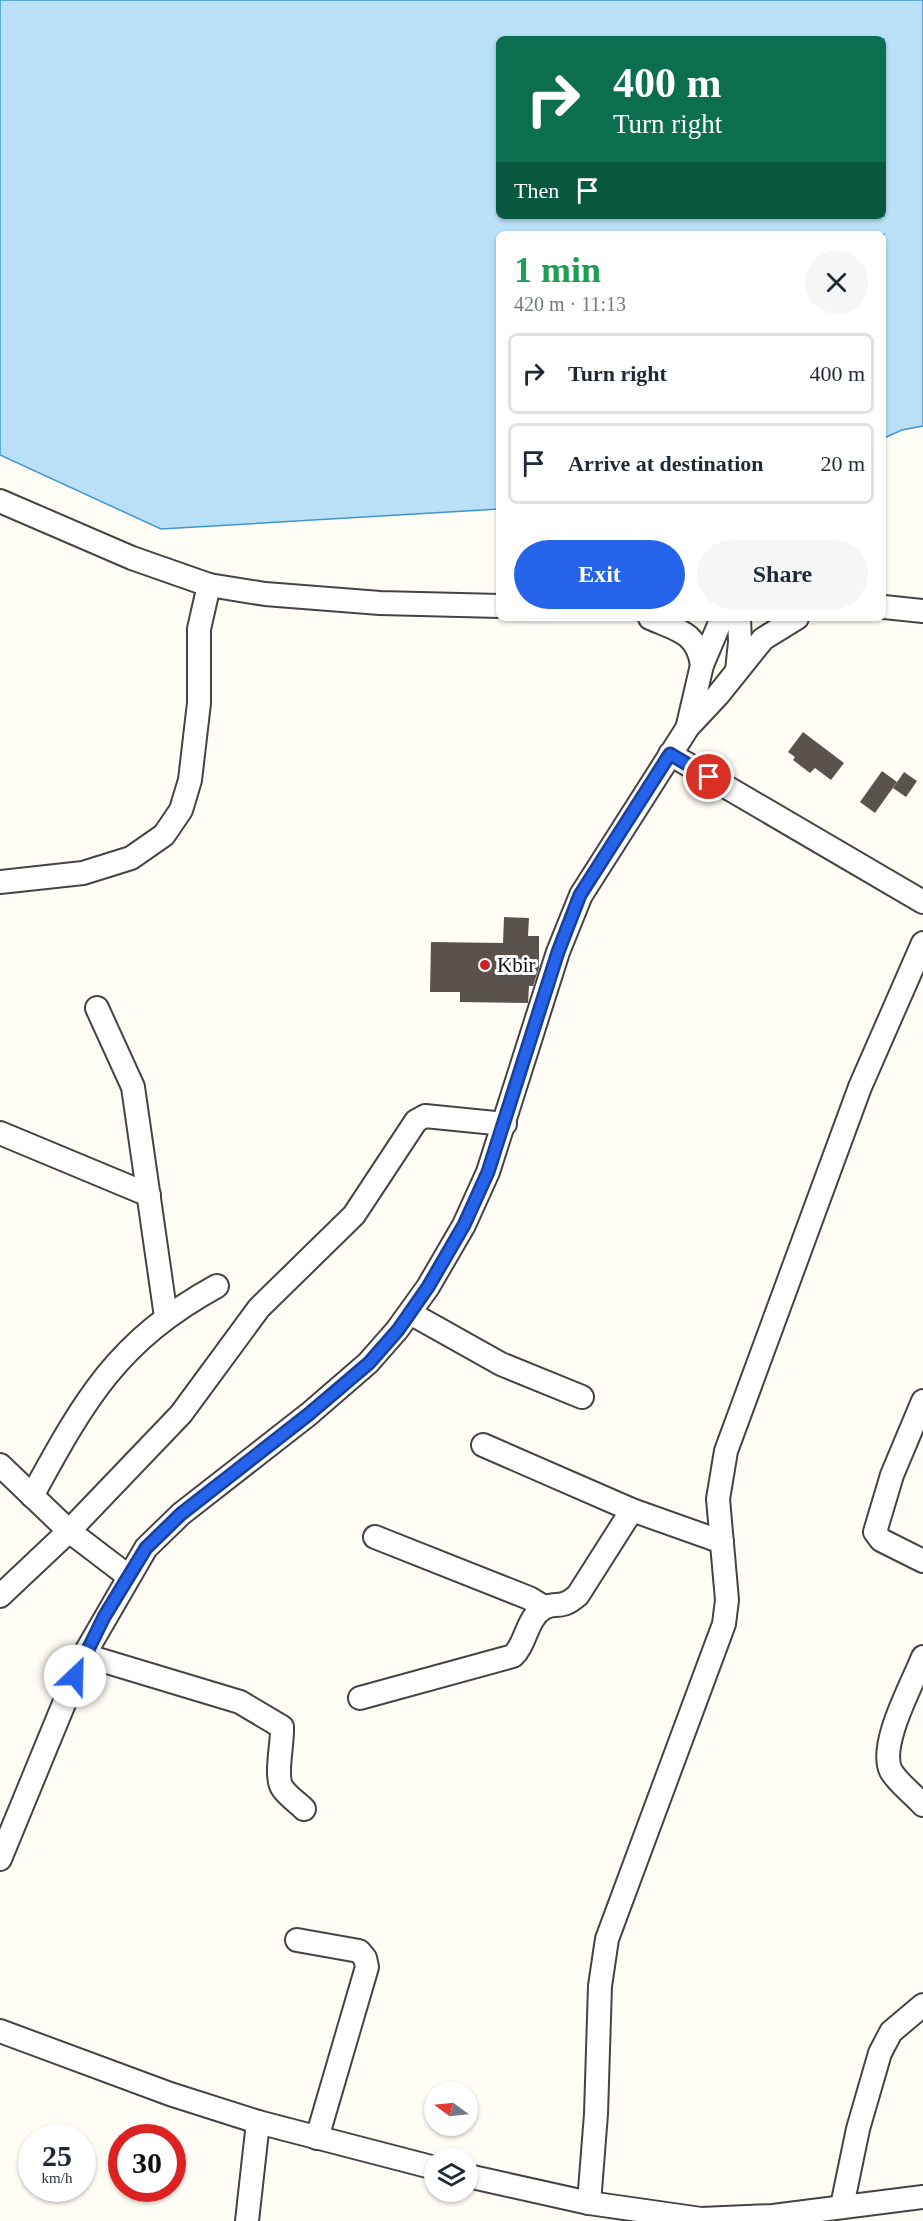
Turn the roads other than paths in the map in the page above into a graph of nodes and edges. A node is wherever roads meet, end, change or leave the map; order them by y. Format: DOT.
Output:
graph roads {
  1 [pos="0,501"];
  2 [pos="209,585"];
  3 [pos="496,606"];
  4 [pos="886,607"];
  5 [pos="923,611"];
  6 [pos="657,621"];
  7 [pos="721,621"];
  8 [pos="739,621"];
  9 [pos="792,621"];
  10 [pos="702,665"];
  11 [pos="737,671"];
  12 [pos="688,727"];
  13 [pos="670,754"];
  14 [pos="0,882"];
  15 [pos="923,902"];
  16 [pos="923,943"];
  17 [pos="97,1008"];
  18 [pos="506,1124"];
  19 [pos="0,1133"];
  20 [pos="149,1195"];
  21 [pos="217,1286"];
  22 [pos="410,1313"];
  23 [pos="166,1317"];
  24 [pos="582,1397"];
  25 [pos="923,1401"];
  26 [pos="483,1445"];
  27 [pos="0,1465"];
  28 [pos="32,1496"];
  29 [pos="632,1510"];
  30 [pos="69,1531"];
  31 [pos="375,1537"];
  32 [pos="722,1542"];
  33 [pos="923,1562"];
  34 [pos="128,1576"];
  35 [pos="0,1596"];
  36 [pos="544,1607"];
  37 [pos="84,1655"];
  38 [pos="923,1658"];
  39 [pos="360,1698"];
  40 [pos="923,1805"];
  41 [pos="304,1809"];
  42 [pos="0,1859"];
  43 [pos="297,1940"];
  44 [pos="923,2005"];
  45 [pos="0,2031"];
  46 [pos="258,2122"];
  47 [pos="317,2138"];
  48 [pos="424,2165"];
  49 [pos="478,2178"];
  50 [pos="923,2196"];
  51 [pos="589,2203"];
  52 [pos="842,2206"];
  53 [pos="773,2218"];
  54 [pos="247,2221"];
  1 -- 2 [label="street"];
  2 -- 3 [label="street"];
  2 -- 14 [label="street"];
  4 -- 5 [label="street"];
  6 -- 10 [label="street"];
  7 -- 10 [label="street"];
  8 -- 11 [label="street"];
  9 -- 11 [label="street"];
  10 -- 12 [label="street"];
  11 -- 12 [label="street"];
  12 -- 13 [label="street"];
  13 -- 15 [label="street"];
  13 -- 18 [label="street"];
  16 -- 32 [label="street"];
  17 -- 20 [label="street"];
  18 -- 22 [label="street"];
  18 -- 30 [label="street"];
  19 -- 20 [label="street"];
  20 -- 23 [label="street"];
  21 -- 23 [label="street"];
  22 -- 24 [label="street"];
  22 -- 34 [label="street"];
  23 -- 28 [label="street"];
  25 -- 33 [label="street"];
  26 -- 29 [label="street"];
  27 -- 28 [label="street"];
  28 -- 30 [label="street"];
  29 -- 32 [label="street"];
  29 -- 36 [label="street"];
  30 -- 34 [label="street"];
  30 -- 35 [label="street"];
  31 -- 36 [label="street"];
  32 -- 51 [label="street"];
  34 -- 37 [label="street"];
  36 -- 39 [label="street"];
  37 -- 41 [label="street"];
  37 -- 42 [label="street"];
  38 -- 40 [label="street"];
  43 -- 47 [label="street"];
  44 -- 52 [label="street"];
  45 -- 46 [label="street"];
  46 -- 47 [label="street"];
  46 -- 54 [label="street"];
  47 -- 48 [label="street"];
  49 -- 51 [label="street"];
  50 -- 52 [label="street"];
  51 -- 53 [label="street"];
  52 -- 53 [label="street"];
}
